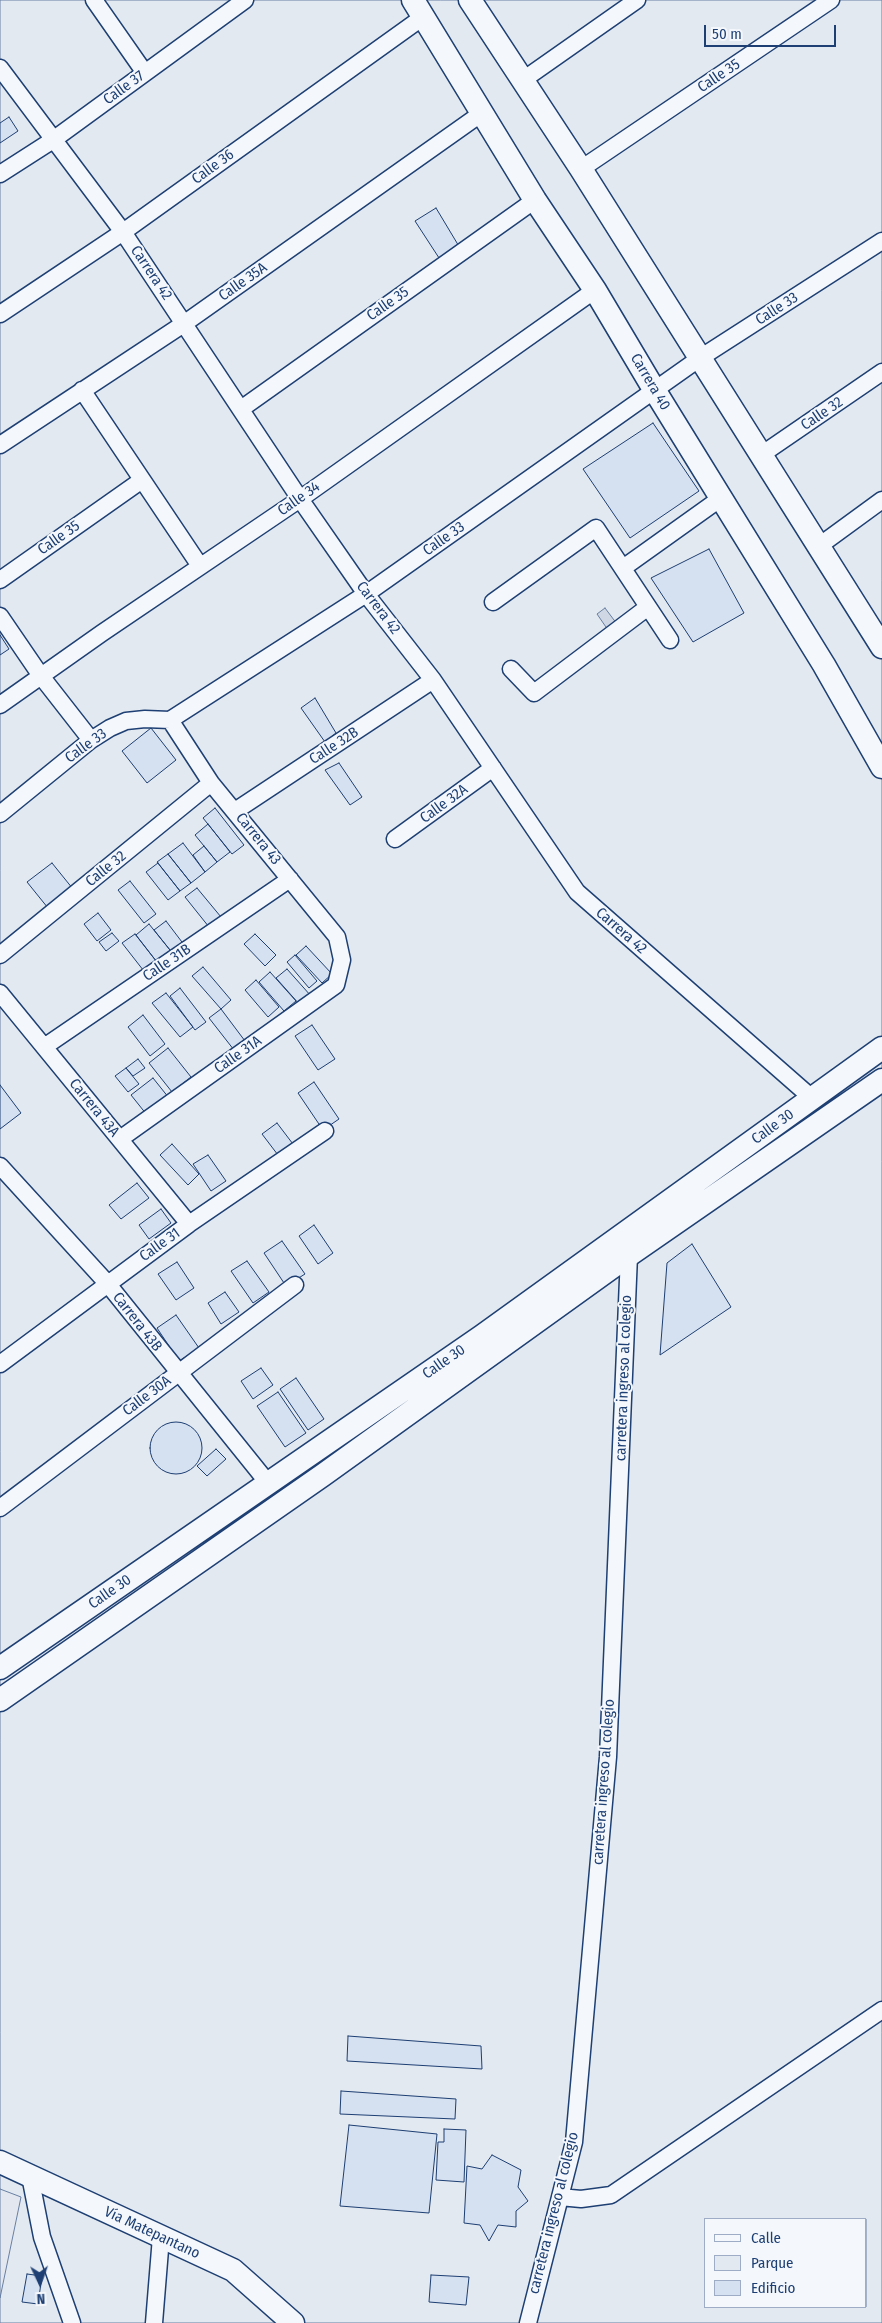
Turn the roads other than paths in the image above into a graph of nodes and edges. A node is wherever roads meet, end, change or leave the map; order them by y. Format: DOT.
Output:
graph roads {
  1 [pos="94,0"];
  2 [pos="470,0"];
  3 [pos="637,0"];
  4 [pos="831,0"];
  5 [pos="239,2"];
  6 [pos="418,8"];
  7 [pos="0,68"];
  8 [pos="145,73"];
  9 [pos="523,80"];
  10 [pos="482,113"];
  11 [pos="53,140"];
  12 [pos="581,169"];
  13 [pos="0,174"];
  14 [pos="535,200"];
  15 [pos="123,232"];
  16 [pos="882,242"];
  17 [pos="595,290"];
  18 [pos="0,314"];
  19 [pos="185,323"];
  20 [pos="700,358"];
  21 [pos="882,372"];
  22 [pos="82,390"];
  23 [pos="654,391"];
  24 [pos="241,409"];
  25 [pos="0,445"];
  26 [pos="761,455"];
  27 [pos="142,480"];
  28 [pos="721,498"];
  29 [pos="300,499"];
  30 [pos="882,500"];
  31 [pos="818,546"];
  32 [pos="200,566"];
  33 [pos="622,568"];
  34 [pos="0,580"];
  35 [pos="366,594"];
  36 [pos="493,602"];
  37 [pos="648,607"];
  38 [pos="0,616"];
  39 [pos="879,636"];
  40 [pos="670,640"];
  41 [pos="511,669"];
  42 [pos="41,676"];
  43 [pos="433,680"];
  44 [pos="0,705"];
  45 [pos="170,720"];
  46 [pos="90,740"];
  47 [pos="882,767"];
  48 [pos="493,768"];
  49 [pos="212,783"];
  50 [pos="235,811"];
  51 [pos="0,814"];
  52 [pos="395,839"];
  53 [pos="290,879"];
  54 [pos="0,955"];
  55 [pos="342,960"];
  56 [pos="0,993"];
  57 [pos="44,1047"];
  58 [pos="882,1048"];
  59 [pos="882,1080"];
  60 [pos="813,1099"];
  61 [pos="326,1131"];
  62 [pos="120,1139"];
  63 [pos="0,1166"];
  64 [pos="189,1224"];
  65 [pos="623,1247"];
  66 [pos="107,1283"];
  67 [pos="295,1285"];
  68 [pos="0,1364"];
  69 [pos="177,1373"];
  70 [pos="268,1483"];
  71 [pos="0,1508"];
  72 [pos="0,1668"];
  73 [pos="0,1700"];
  74 [pos="882,2010"];
  75 [pos="0,2162"];
  76 [pos="30,2176"];
  77 [pos="560,2197"];
  78 [pos="162,2237"];
  79 [pos="72,2323"];
  80 [pos="154,2323"];
  81 [pos="293,2323"];
  82 [pos="528,2323"];
  1 -- 8 [label="street"];
  2 -- 9 [label="main road"];
  3 -- 9 [label="street"];
  4 -- 12 [label="street, Calle 35"];
  5 -- 8 [label="street, Calle 37"];
  6 -- 10 [label="main road, Carrera 40"];
  6 -- 15 [label="street, Calle 36"];
  7 -- 11 [label="street, Carrera 42"];
  8 -- 11 [label="street, Calle 37"];
  9 -- 12 [label="main road"];
  10 -- 14 [label="main road, Carrera 40"];
  10 -- 19 [label="street, Calle 35A"];
  11 -- 13 [label="street, Calle 37"];
  11 -- 15 [label="street, Carrera 42"];
  12 -- 20 [label="main road"];
  14 -- 17 [label="main road, Carrera 40"];
  14 -- 24 [label="street, Calle 35"];
  15 -- 18 [label="street, Calle 36"];
  15 -- 19 [label="street, Carrera 42"];
  16 -- 20 [label="street, Calle 33"];
  17 -- 23 [label="main road, Carrera 40"];
  17 -- 29 [label="street, Calle 34"];
  19 -- 22 [label="street, Calle 35A"];
  19 -- 24 [label="street, Carrera 42"];
  20 -- 23 [label="street, Calle 33"];
  20 -- 26 [label="main road"];
  21 -- 26 [label="street, Calle 32"];
  22 -- 25 [label="street, Calle 35A"];
  22 -- 27 [label="street"];
  23 -- 28 [label="main road, Carrera 40"];
  23 -- 35 [label="street, Calle 33"];
  24 -- 29 [label="street, Carrera 42"];
  26 -- 31 [label="main road"];
  27 -- 32 [label="street"];
  27 -- 34 [label="street, Calle 35"];
  28 -- 33 [label="street"];
  28 -- 47 [label="main road, Carrera 40"];
  29 -- 32 [label="street, Calle 34"];
  29 -- 35 [label="street, Carrera 42"];
  30 -- 31 [label="street"];
  31 -- 39 [label="main road"];
  32 -- 42 [label="street, Calle 34"];
  33 -- 36 [label="street"];
  33 -- 37 [label="street"];
  35 -- 43 [label="street, Carrera 42"];
  35 -- 45 [label="street, Calle 33"];
  37 -- 40 [label="street"];
  37 -- 41 [label="street"];
  38 -- 42 [label="street"];
  42 -- 44 [label="street, Calle 34"];
  42 -- 46 [label="street"];
  43 -- 48 [label="street, Carrera 42"];
  43 -- 50 [label="street, Calle 32B"];
  45 -- 46 [label="street, Calle 33"];
  45 -- 49 [label="street, Carrera 43"];
  46 -- 51 [label="street, Calle 33"];
  48 -- 52 [label="street, Calle 32A"];
  48 -- 60 [label="street, Carrera 42"];
  49 -- 50 [label="street, Carrera 43"];
  49 -- 54 [label="street, Calle 32"];
  50 -- 53 [label="street, Carrera 43"];
  53 -- 55 [label="street, Carrera 43"];
  53 -- 57 [label="street, Calle 31B"];
  55 -- 62 [label="street, Calle 31A"];
  56 -- 57 [label="street, Carrera 43A"];
  57 -- 62 [label="street, Carrera 43A"];
  58 -- 60 [label="main road, Calle 30"];
  59 -- 65 [label="main road, Calle 30"];
  60 -- 65 [label="main road, Calle 30"];
  61 -- 64 [label="street, Calle 31"];
  62 -- 64 [label="street, Carrera 43A"];
  63 -- 66 [label="street, Carrera 43B"];
  64 -- 66 [label="street, Calle 31"];
  65 -- 70 [label="main road, Calle 30"];
  65 -- 73 [label="main road, Calle 30"];
  65 -- 77 [label="street, carretera ingreso al colegio"];
  66 -- 68 [label="street, Calle 31"];
  66 -- 69 [label="street, Carrera 43B"];
  67 -- 69 [label="street, Calle 30A"];
  69 -- 70 [label="street, Carrera 43B"];
  69 -- 71 [label="street, Calle 30A"];
  70 -- 72 [label="main road, Calle 30"];
  74 -- 77 [label="street"];
  75 -- 76 [label="main road, Vía Matepantano"];
  76 -- 78 [label="main road, Vía Matepantano"];
  76 -- 79 [label="street"];
  77 -- 82 [label="street, carretera ingreso al colegio"];
  78 -- 80 [label="street"];
  78 -- 81 [label="main road, Vía Matepantano"];
}
